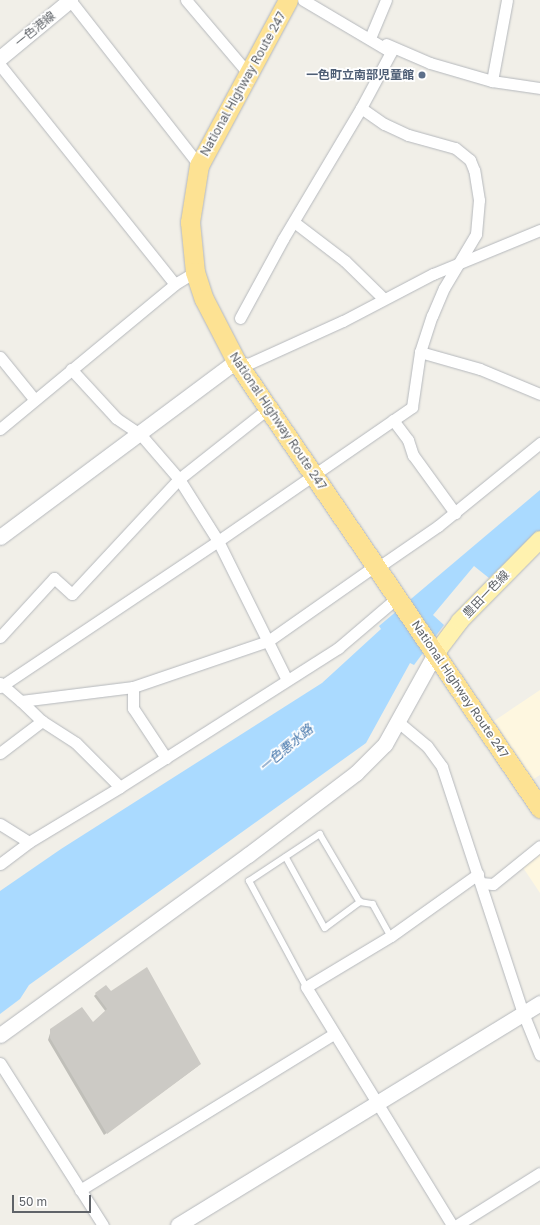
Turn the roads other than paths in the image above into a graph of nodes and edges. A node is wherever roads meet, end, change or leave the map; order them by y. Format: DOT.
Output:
graph roads {
  1 [pos="70,0"];
  2 [pos="186,0"];
  3 [pos="288,0"];
  4 [pos="303,0"];
  5 [pos="386,0"];
  6 [pos="507,0"];
  7 [pos="370,38"];
  8 [pos="0,58"];
  9 [pos="0,65"];
  10 [pos="248,73"];
  11 [pos="492,82"];
  12 [pos="540,88"];
  13 [pos="361,108"];
  14 [pos="199,164"];
  15 [pos="294,222"];
  16 [pos="540,230"];
  17 [pos="458,265"];
  18 [pos="195,272"];
  19 [pos="175,284"];
  20 [pos="384,299"];
  21 [pos="240,318"];
  22 [pos="420,352"];
  23 [pos="0,357"];
  24 [pos="236,361"];
  25 [pos="71,369"];
  26 [pos="540,394"];
  27 [pos="35,400"];
  28 [pos="270,407"];
  29 [pos="394,420"];
  30 [pos="0,429"];
  31 [pos="141,435"];
  32 [pos="540,444"];
  33 [pos="315,475"];
  34 [pos="179,479"];
  35 [pos="455,513"];
  36 [pos="0,537"];
  37 [pos="540,539"];
  38 [pos="218,541"];
  39 [pos="377,568"];
  40 [pos="401,601"];
  41 [pos="0,637"];
  42 [pos="268,641"];
  43 [pos="433,647"];
  44 [pos="287,680"];
  45 [pos="1,685"];
  46 [pos="133,687"];
  47 [pos="21,701"];
  48 [pos="42,721"];
  49 [pos="398,721"];
  50 [pos="0,753"];
  51 [pos="166,758"];
  52 [pos="120,787"];
  53 [pos="540,808"];
  54 [pos="0,824"];
  55 [pos="29,842"];
  56 [pos="540,846"];
  57 [pos="286,857"];
  58 [pos="0,864"];
  59 [pos="479,879"];
  60 [pos="360,902"];
  61 [pos="391,936"];
  62 [pos="306,987"];
  63 [pos="540,1003"];
  64 [pos="523,1013"];
  65 [pos="334,1034"];
  66 [pos="0,1035"];
  67 [pos="540,1055"];
  68 [pos="0,1063"];
  69 [pos="378,1103"];
  70 [pos="540,1173"];
  71 [pos="80,1190"];
  72 [pos="459,1224"];
  73 [pos="103,1225"];
  74 [pos="178,1225"];
  1 -- 8 [label="street, 一色港線"];
  1 -- 14 [label="street"];
  2 -- 10 [label="street"];
  3 -- 10 [label="highway, National Highway Route 247"];
  4 -- 7 [label="street"];
  5 -- 7 [label="street"];
  6 -- 11 [label="street"];
  7 -- 11 [label="street"];
  7 -- 13 [label="street"];
  9 -- 19 [label="street"];
  10 -- 14 [label="highway, National Highway Route 247"];
  11 -- 12 [label="street"];
  13 -- 15 [label="street"];
  13 -- 17 [label="street"];
  14 -- 18 [label="highway, National Highway Route 247"];
  15 -- 20 [label="street"];
  15 -- 21 [label="street"];
  16 -- 17 [label="street"];
  17 -- 20 [label="street"];
  17 -- 22 [label="street"];
  18 -- 19 [label="street"];
  18 -- 24 [label="highway, National Highway Route 247"];
  19 -- 25 [label="street"];
  20 -- 24 [label="street"];
  22 -- 26 [label="street"];
  22 -- 29 [label="street"];
  23 -- 27 [label="street"];
  24 -- 28 [label="highway, National Highway Route 247"];
  24 -- 31 [label="street"];
  25 -- 27 [label="street"];
  25 -- 31 [label="street"];
  27 -- 30 [label="street"];
  28 -- 33 [label="highway, National Highway Route 247"];
  28 -- 34 [label="street"];
  29 -- 33 [label="street"];
  29 -- 35 [label="street"];
  31 -- 34 [label="street"];
  31 -- 36 [label="street"];
  32 -- 35 [label="street"];
  33 -- 38 [label="street"];
  33 -- 39 [label="highway, National Highway Route 247"];
  34 -- 38 [label="street"];
  34 -- 41 [label="street"];
  35 -- 39 [label="street"];
  37 -- 43 [label="main road, 豊田一色線"];
  38 -- 42 [label="street"];
  38 -- 45 [label="street"];
  39 -- 40 [label="highway, National Highway Route 247"];
  39 -- 42 [label="street"];
  40 -- 43 [label="highway, National Highway Route 247"];
  40 -- 44 [label="street"];
  42 -- 44 [label="street"];
  42 -- 46 [label="street"];
  43 -- 49 [label="street"];
  43 -- 53 [label="highway, National Highway Route 247"];
  44 -- 51 [label="street"];
  45 -- 47 [label="street"];
  46 -- 47 [label="street"];
  46 -- 51 [label="street"];
  47 -- 48 [label="street"];
  48 -- 50 [label="street"];
  48 -- 52 [label="street"];
  49 -- 59 [label="street"];
  49 -- 66 [label="street"];
  51 -- 52 [label="street"];
  52 -- 55 [label="street"];
  54 -- 55 [label="street"];
  55 -- 58 [label="street"];
  56 -- 59 [label="street"];
  57 -- 60 [label="lane"];
  57 -- 60 [label="lane"];
  57 -- 62 [label="lane"];
  59 -- 61 [label="street"];
  59 -- 64 [label="street"];
  60 -- 61 [label="lane"];
  61 -- 62 [label="street"];
  62 -- 65 [label="street"];
  63 -- 64 [label="street"];
  64 -- 67 [label="street"];
  64 -- 69 [label="street"];
  65 -- 69 [label="street"];
  65 -- 71 [label="street"];
  68 -- 71 [label="street"];
  69 -- 72 [label="street"];
  69 -- 74 [label="street"];
  70 -- 72 [label="street"];
  71 -- 73 [label="street"];
}
